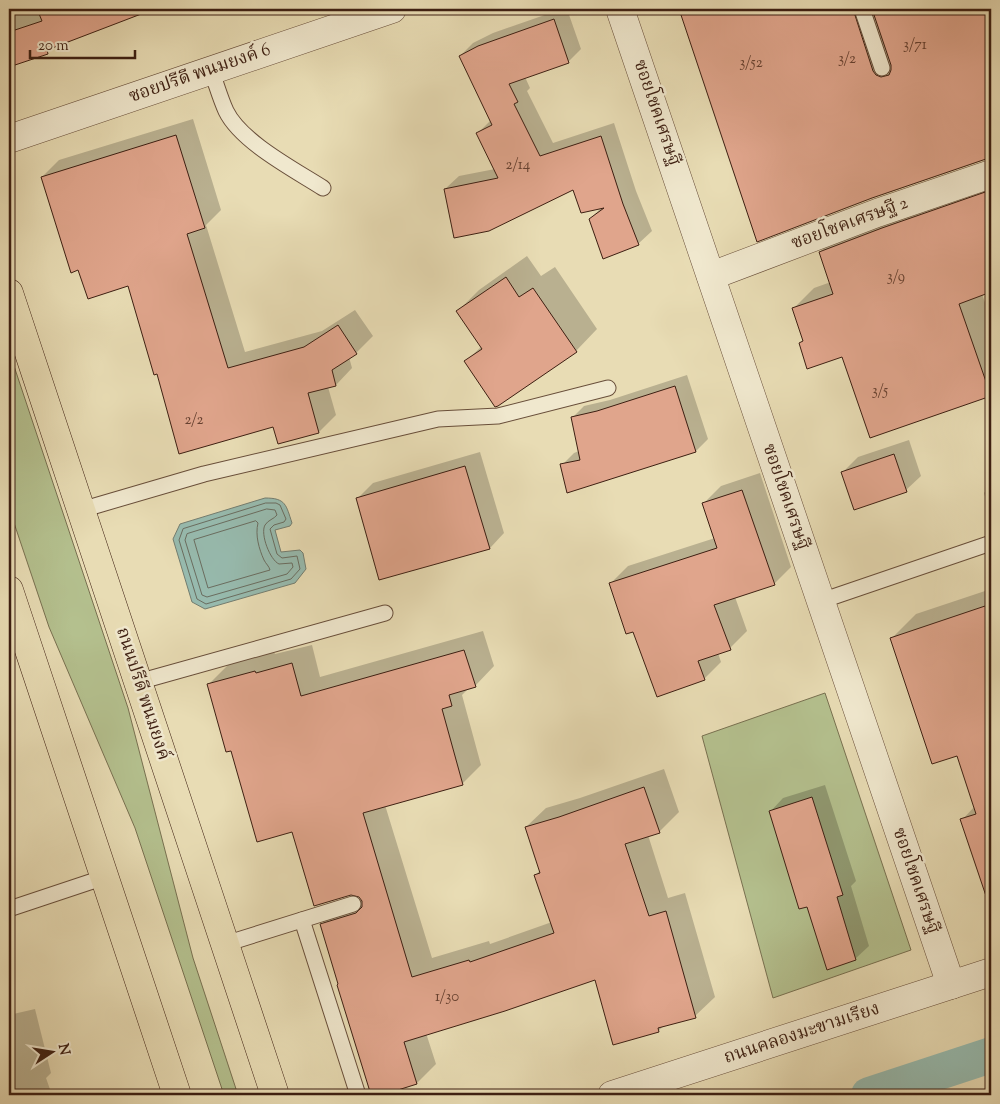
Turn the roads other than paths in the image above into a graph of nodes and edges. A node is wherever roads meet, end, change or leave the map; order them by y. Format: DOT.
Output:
graph roads {
  1 [pos="392,9"];
  2 [pos="620,9"];
  3 [pos="862,9"];
  4 [pos="882,68"];
  5 [pos="211,70"];
  6 [pos="9,139"];
  7 [pos="991,174"];
  8 [pos="323,188"];
  9 [pos="711,276"];
  10 [pos="9,293"];
  11 [pos="608,388"];
  12 [pos="81,510"];
  13 [pos="991,543"];
  14 [pos="9,590"];
  15 [pos="821,601"];
  16 [pos="385,613"];
  17 [pos="138,682"];
  18 [pos="105,877"];
  19 [pos="353,904"];
  20 [pos="9,909"];
  21 [pos="302,920"];
  22 [pos="225,944"];
  23 [pos="991,972"];
  24 [pos="951,985"];
  25 [pos="177,1095"];
  26 [pos="275,1095"];
  27 [pos="358,1095"];
  28 [pos="612,1095"];
  1 -- 5 [label="street, ซอยปรีดี พนมยงค์ 6"];
  2 -- 9 [label="street, ซอยโชคเศรษฐี"];
  3 -- 4 [label="lane"];
  5 -- 6 [label="street, ซอยปรีดี พนมยงค์ 6"];
  5 -- 8 [label="lane"];
  7 -- 9 [label="street, ซอยโชคเศรษฐี 2"];
  9 -- 15 [label="street, ซอยโชคเศรษฐี"];
  10 -- 12 [label="main road, ถนนปรีดี พนมยงค์"];
  11 -- 12 [label="lane"];
  12 -- 17 [label="main road, ถนนปรีดี พนมยงค์"];
  13 -- 15 [label="lane"];
  14 -- 18 [label="main road"];
  15 -- 24 [label="street, ซอยโชคเศรษฐี"];
  16 -- 17 [label="lane"];
  17 -- 22 [label="main road, ถนนปรีดี พนมยงค์"];
  18 -- 20 [label="lane"];
  18 -- 25 [label="main road"];
  19 -- 21 [label="lane"];
  21 -- 22 [label="lane"];
  21 -- 27 [label="lane"];
  22 -- 26 [label="main road, ถนนปรีดี พนมยงค์"];
  23 -- 24 [label="street, ถนนคลองมะขามเรียง"];
  24 -- 28 [label="street, ถนนคลองมะขามเรียง"];
}
